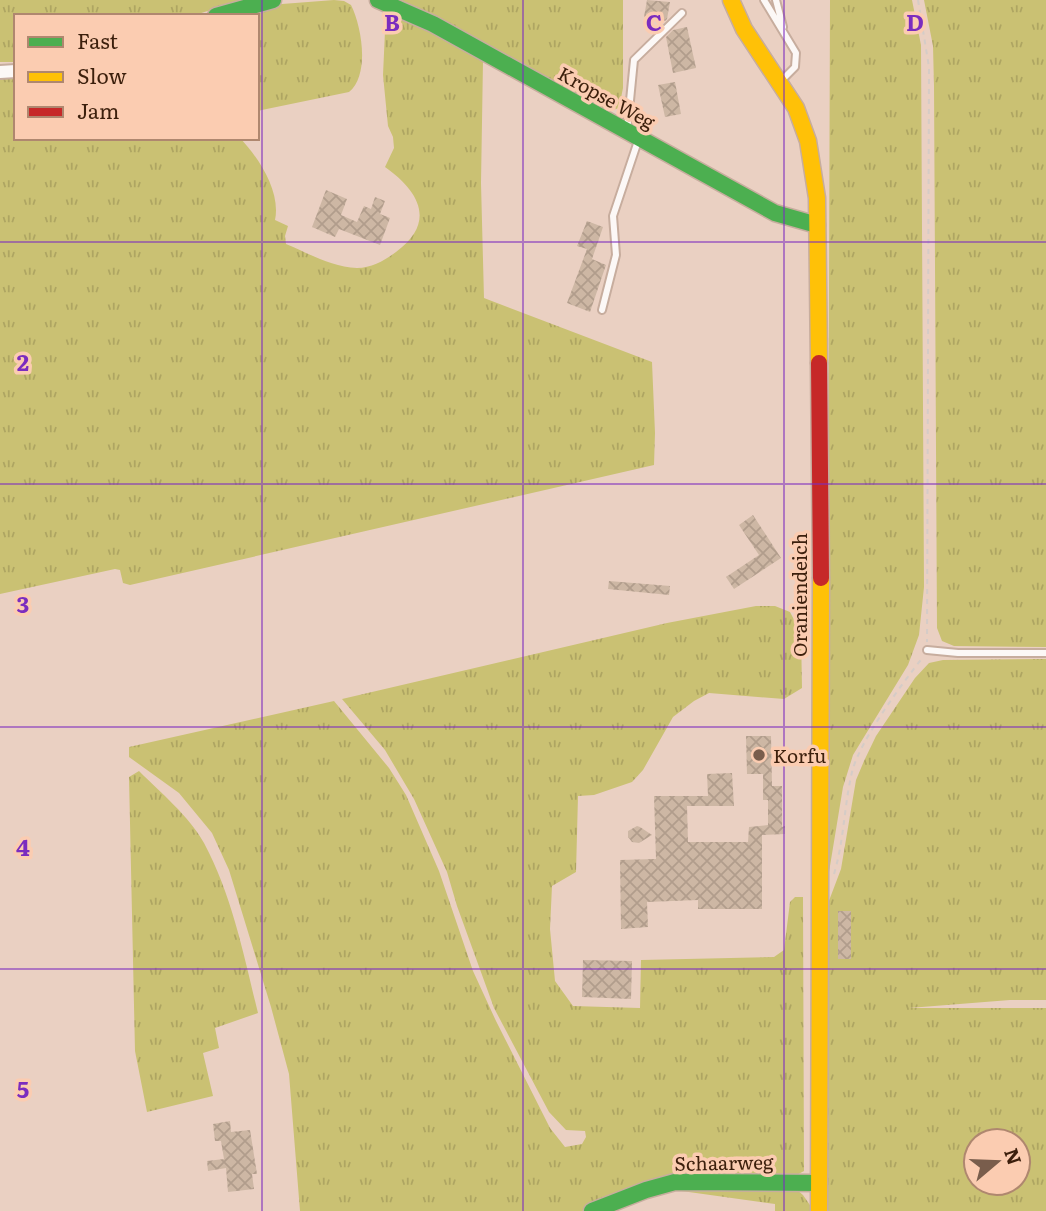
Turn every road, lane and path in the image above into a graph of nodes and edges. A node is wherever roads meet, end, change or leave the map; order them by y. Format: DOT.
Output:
graph roads {
  1 [pos="272,0"];
  2 [pos="378,0"];
  3 [pos="732,0"];
  4 [pos="764,0"];
  5 [pos="775,0"];
  6 [pos="918,0"];
  7 [pos="682,13"];
  8 [pos="223,14"];
  9 [pos="788,38"];
  10 [pos="779,82"];
  11 [pos="633,135"];
  12 [pos="817,226"];
  13 [pos="602,310"];
  14 [pos="927,650"];
  15 [pos="1046,653"];
  16 [pos="819,895"];
  17 [pos="820,1183"];
  18 [pos="592,1211"];
  19 [pos="819,1211"];
  1 -- 8 [label="main road"];
  2 -- 11 [label="main road, Kropse Weg"];
  3 -- 10 [label="main road, Oraniendeich"];
  4 -- 9 [label="lane"];
  5 -- 9 [label="lane"];
  6 -- 14 [label="path"];
  7 -- 11 [label="lane"];
  9 -- 10 [label="lane"];
  10 -- 12 [label="main road, Oraniendeich"];
  11 -- 12 [label="main road, Kropse Weg"];
  11 -- 13 [label="lane"];
  12 -- 16 [label="main road, Oraniendeich"];
  14 -- 15 [label="lane"];
  14 -- 16 [label="path"];
  16 -- 17 [label="main road, Oraniendeich"];
  17 -- 18 [label="main road, Schaarweg"];
  17 -- 19 [label="main road, Oraniendeich"];
}
